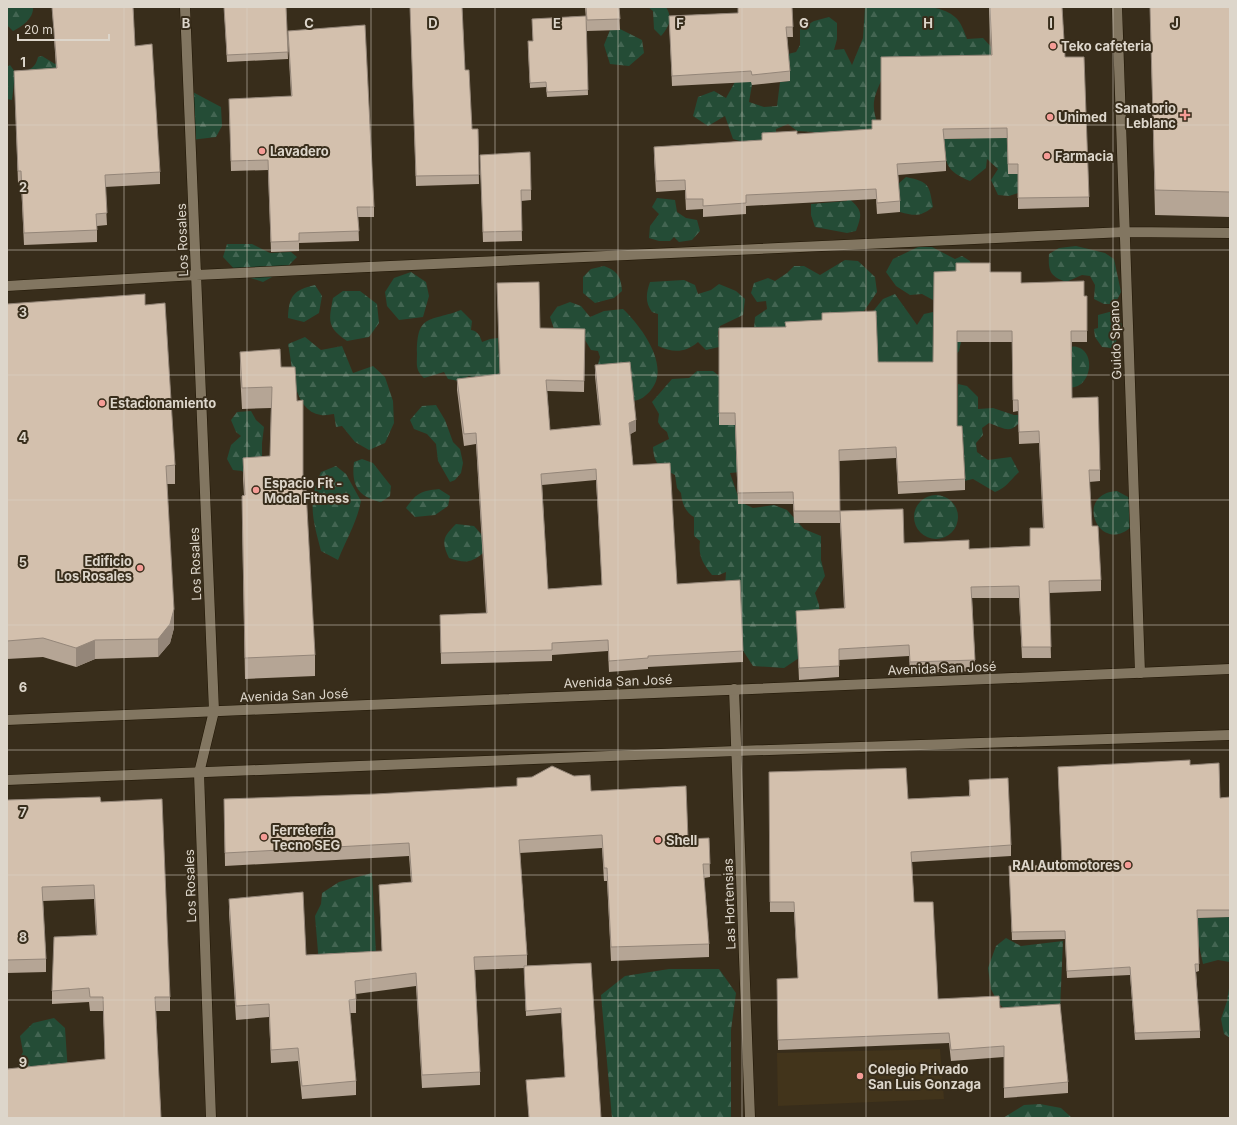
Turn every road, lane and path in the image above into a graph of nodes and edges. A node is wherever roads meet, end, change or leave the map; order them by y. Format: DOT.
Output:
graph roads {
  1 [pos="185,7"];
  2 [pos="1117,7"];
  3 [pos="1125,232"];
  4 [pos="1230,233"];
  5 [pos="196,276"];
  6 [pos="7,286"];
  7 [pos="1230,669"];
  8 [pos="1140,673"];
  9 [pos="734,689"];
  10 [pos="214,711"];
  11 [pos="7,720"];
  12 [pos="1230,735"];
  13 [pos="736,752"];
  14 [pos="199,773"];
  15 [pos="7,780"];
  16 [pos="211,1118"];
  17 [pos="750,1118"];
  1 -- 5 [label="street, Los Rosales"];
  2 -- 3 [label="street, Guido Spano"];
  3 -- 4 [label="street"];
  3 -- 5 [label="street"];
  3 -- 8 [label="street, Guido Spano"];
  5 -- 6 [label="street"];
  5 -- 10 [label="street, Los Rosales"];
  7 -- 8 [label="street, Avenida San José"];
  8 -- 9 [label="street, Avenida San José"];
  9 -- 10 [label="street, Avenida San José"];
  9 -- 13 [label="street, Las Hortensias"];
  10 -- 11 [label="street, Avenida San José"];
  10 -- 14 [label="street, Los Rosales"];
  12 -- 13 [label="street"];
  13 -- 14 [label="street"];
  13 -- 17 [label="street, Las Hortensias"];
  14 -- 15 [label="street"];
  14 -- 16 [label="street, Los Rosales"];
}
